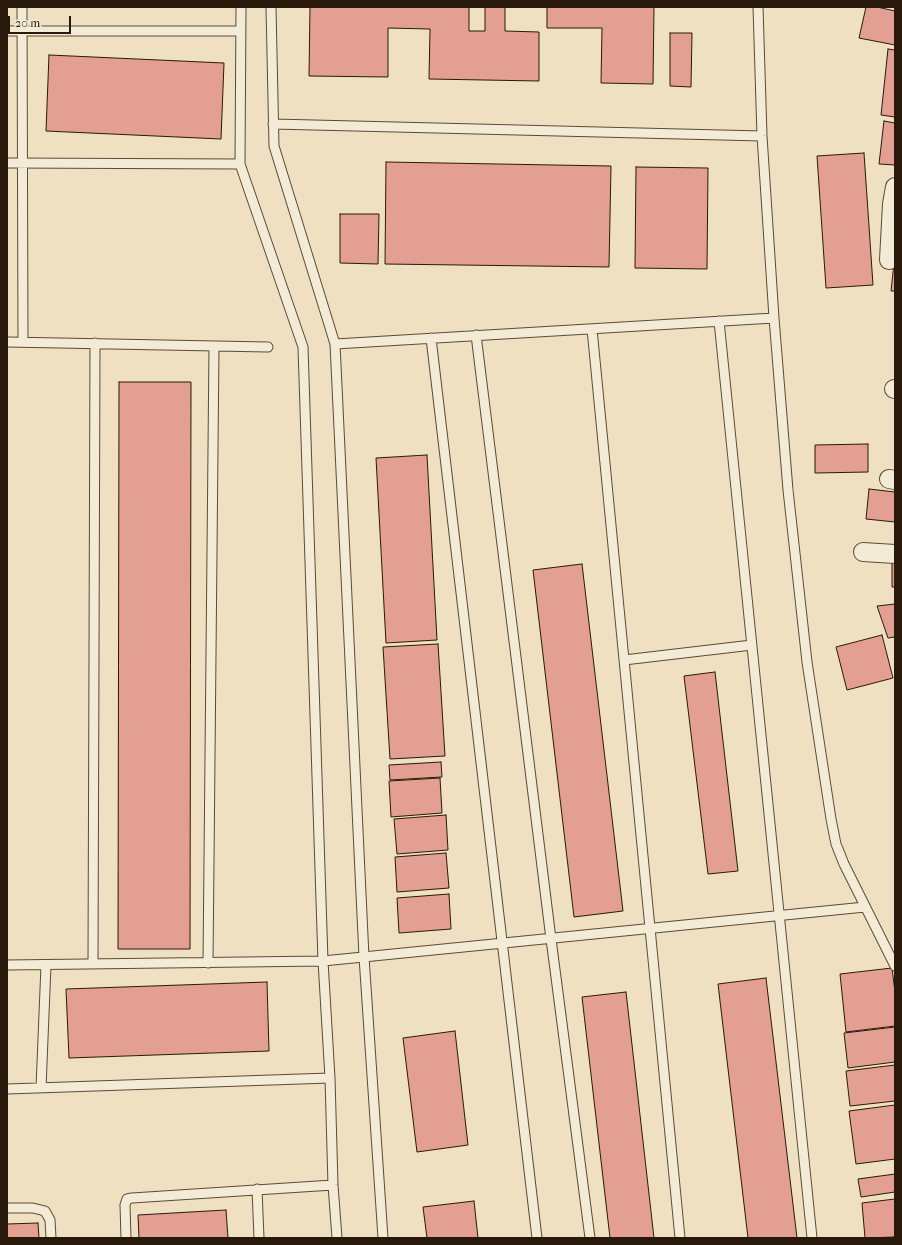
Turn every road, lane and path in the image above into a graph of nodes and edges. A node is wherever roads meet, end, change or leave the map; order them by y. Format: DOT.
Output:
graph roads {
  1 [pos="22,7"];
  2 [pos="241,7"];
  3 [pos="271,7"];
  4 [pos="758,7"];
  5 [pos="7,31"];
  6 [pos="22,31"];
  7 [pos="241,31"];
  8 [pos="274,124"];
  9 [pos="762,136"];
  10 [pos="7,163"];
  11 [pos="23,163"];
  12 [pos="240,164"];
  13 [pos="895,186"];
  14 [pos="889,260"];
  15 [pos="774,318"];
  16 [pos="719,321"];
  17 [pos="592,329"];
  18 [pos="476,335"];
  19 [pos="431,338"];
  20 [pos="7,342"];
  21 [pos="23,342"];
  22 [pos="94,343"];
  23 [pos="335,344"];
  24 [pos="214,346"];
  25 [pos="268,347"];
  26 [pos="863,552"];
  27 [pos="895,554"];
  28 [pos="752,644"];
  29 [pos="624,660"];
  30 [pos="865,907"];
  31 [pos="779,916"];
  32 [pos="650,929"];
  33 [pos="551,939"];
  34 [pos="502,944"];
  35 [pos="364,957"];
  36 [pos="323,961"];
  37 [pos="208,963"];
  38 [pos="93,964"];
  39 [pos="7,965"];
  40 [pos="46,965"];
  41 [pos="895,966"];
  42 [pos="330,1078"];
  43 [pos="41,1088"];
  44 [pos="7,1089"];
  45 [pos="333,1185"];
  46 [pos="257,1189"];
  47 [pos="7,1208"];
  48 [pos="51,1238"];
  49 [pos="126,1238"];
  50 [pos="260,1238"];
  51 [pos="337,1238"];
  52 [pos="383,1238"];
  53 [pos="537,1238"];
  54 [pos="590,1238"];
  55 [pos="680,1238"];
  56 [pos="812,1238"];
  1 -- 6 [label="lane"];
  2 -- 7 [label="lane"];
  3 -- 8 [label="lane"];
  4 -- 9 [label="lane"];
  5 -- 6 [label="lane"];
  6 -- 7 [label="lane"];
  6 -- 11 [label="lane"];
  7 -- 12 [label="lane"];
  8 -- 9 [label="lane"];
  8 -- 23 [label="lane"];
  9 -- 15 [label="lane"];
  10 -- 11 [label="lane"];
  11 -- 12 [label="lane"];
  11 -- 21 [label="lane"];
  12 -- 36 [label="lane"];
  13 -- 14 [label="street"];
  15 -- 16 [label="lane"];
  15 -- 30 [label="lane"];
  16 -- 17 [label="lane"];
  16 -- 28 [label="lane"];
  17 -- 18 [label="lane"];
  17 -- 29 [label="lane"];
  18 -- 19 [label="lane"];
  18 -- 33 [label="lane"];
  19 -- 23 [label="lane"];
  19 -- 34 [label="lane"];
  20 -- 21 [label="lane"];
  21 -- 22 [label="lane"];
  22 -- 24 [label="lane"];
  22 -- 38 [label="lane"];
  23 -- 35 [label="lane"];
  24 -- 25 [label="lane"];
  24 -- 37 [label="lane"];
  26 -- 27 [label="street"];
  28 -- 29 [label="lane"];
  28 -- 31 [label="lane"];
  29 -- 32 [label="lane"];
  30 -- 31 [label="lane"];
  30 -- 41 [label="lane"];
  31 -- 32 [label="lane"];
  31 -- 56 [label="lane"];
  32 -- 33 [label="lane"];
  32 -- 55 [label="lane"];
  33 -- 34 [label="lane"];
  33 -- 54 [label="lane"];
  34 -- 35 [label="lane"];
  34 -- 53 [label="lane"];
  35 -- 36 [label="lane"];
  35 -- 52 [label="lane"];
  36 -- 37 [label="lane"];
  36 -- 42 [label="lane"];
  37 -- 38 [label="lane"];
  38 -- 40 [label="lane"];
  39 -- 40 [label="lane"];
  40 -- 43 [label="lane"];
  42 -- 43 [label="lane"];
  42 -- 45 [label="lane"];
  43 -- 44 [label="lane"];
  45 -- 46 [label="lane"];
  45 -- 51 [label="lane"];
  46 -- 49 [label="lane"];
  46 -- 50 [label="lane"];
  47 -- 48 [label="lane"];
}
